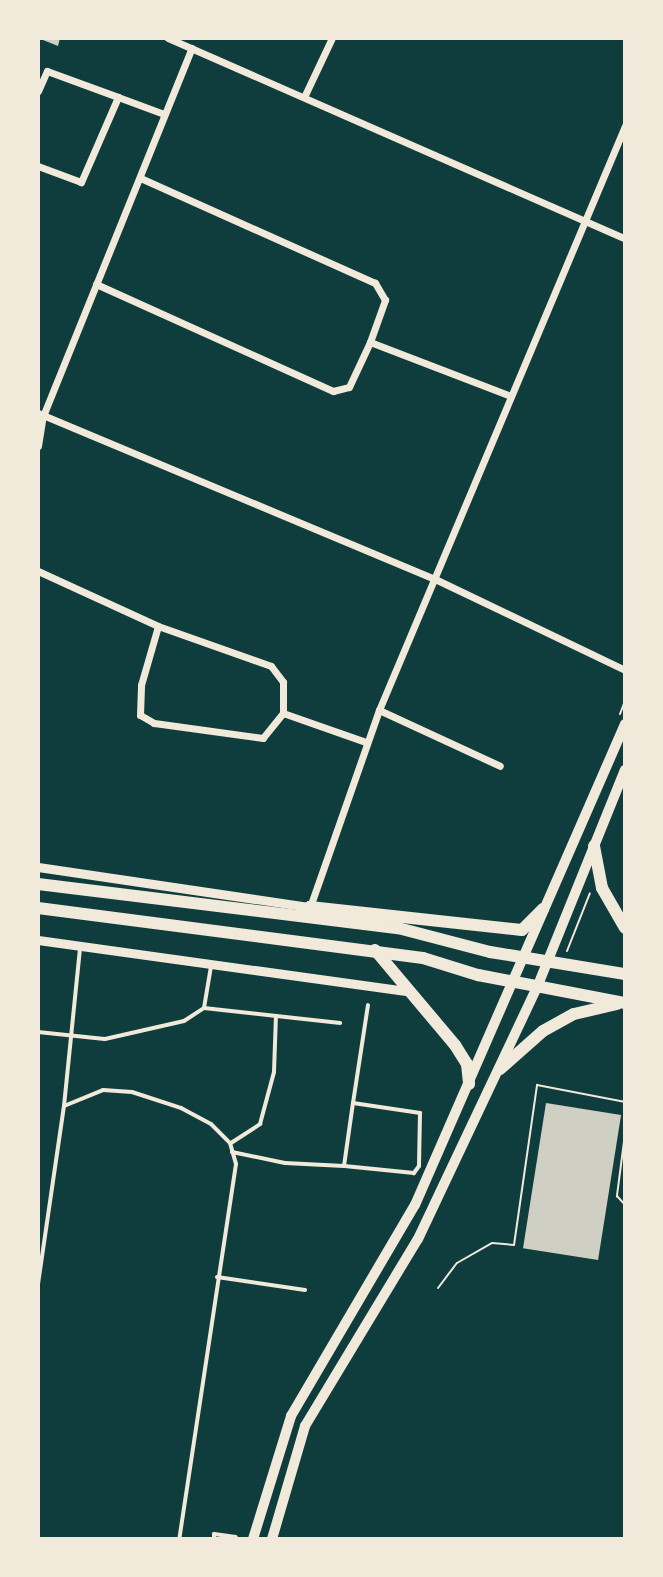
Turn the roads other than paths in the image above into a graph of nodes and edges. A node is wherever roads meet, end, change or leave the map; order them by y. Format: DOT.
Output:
graph roads {
  1 [pos="168,38"];
  2 [pos="332,38"];
  3 [pos="192,48"];
  4 [pos="38,91"];
  5 [pos="305,95"];
  6 [pos="118,97"];
  7 [pos="164,114"];
  8 [pos="625,126"];
  9 [pos="38,166"];
  10 [pos="140,178"];
  11 [pos="585,221"];
  12 [pos="625,239"];
  13 [pos="96,284"];
  14 [pos="370,342"];
  15 [pos="511,396"];
  16 [pos="41,414"];
  17 [pos="38,446"];
  18 [pos="38,571"];
  19 [pos="435,579"];
  20 [pos="158,626"];
  21 [pos="625,670"];
  22 [pos="379,710"];
  23 [pos="283,713"];
  24 [pos="625,724"];
  25 [pos="366,742"];
  26 [pos="500,766"];
  27 [pos="625,770"];
  28 [pos="594,846"];
  29 [pos="38,867"];
  30 [pos="38,884"];
  31 [pos="38,908"];
  32 [pos="543,909"];
  33 [pos="306,911"];
  34 [pos="625,928"];
  35 [pos="38,940"];
  36 [pos="80,946"];
  37 [pos="375,950"];
  38 [pos="520,956"];
  39 [pos="549,960"];
  40 [pos="211,966"];
  41 [pos="625,974"];
  42 [pos="510,982"];
  43 [pos="538,985"];
  44 [pos="414,993"];
  45 [pos="624,1003"];
  46 [pos="368,1005"];
  47 [pos="204,1008"];
  48 [pos="276,1016"];
  49 [pos="340,1023"];
  50 [pos="38,1032"];
  51 [pos="70,1034"];
  52 [pos="500,1069"];
  53 [pos="469,1084"];
  54 [pos="353,1103"];
  55 [pos="64,1106"];
  56 [pos="230,1143"];
  57 [pos="232,1152"];
  58 [pos="344,1166"];
  59 [pos="217,1277"];
  60 [pos="38,1284"];
  61 [pos="305,1290"];
  62 [pos="236,1537"];
  63 [pos="179,1539"];
  64 [pos="214,1539"];
  65 [pos="253,1539"];
  66 [pos="272,1539"];
  1 -- 3 [label="street"];
  2 -- 5 [label="street"];
  3 -- 5 [label="street"];
  3 -- 7 [label="street"];
  4 -- 6 [label="street"];
  5 -- 11 [label="street"];
  6 -- 7 [label="street"];
  6 -- 9 [label="street"];
  7 -- 10 [label="street"];
  8 -- 11 [label="street"];
  10 -- 13 [label="street"];
  10 -- 14 [label="street"];
  11 -- 12 [label="street"];
  11 -- 15 [label="street"];
  13 -- 14 [label="street"];
  13 -- 16 [label="street"];
  14 -- 15 [label="street"];
  15 -- 19 [label="street"];
  16 -- 17 [label="street"];
  16 -- 19 [label="street"];
  18 -- 20 [label="street"];
  19 -- 21 [label="street"];
  19 -- 22 [label="street"];
  20 -- 23 [label="street"];
  20 -- 23 [label="street"];
  22 -- 25 [label="street"];
  22 -- 26 [label="street"];
  23 -- 25 [label="street"];
  24 -- 32 [label="main road"];
  25 -- 33 [label="street"];
  27 -- 28 [label="main road"];
  28 -- 34 [label="main road"];
  28 -- 39 [label="main road"];
  29 -- 33 [label="street"];
  30 -- 33 [label="main road"];
  31 -- 37 [label="main road"];
  32 -- 33 [label="main road"];
  32 -- 38 [label="main road"];
  33 -- 38 [label="main road"];
  35 -- 36 [label="street"];
  36 -- 40 [label="street"];
  36 -- 51 [label="lane"];
  37 -- 42 [label="main road"];
  37 -- 44 [label="main road"];
  38 -- 39 [label="main road"];
  38 -- 42 [label="main road"];
  39 -- 41 [label="main road"];
  39 -- 43 [label="main road"];
  40 -- 44 [label="street"];
  40 -- 47 [label="lane"];
  42 -- 43 [label="main road"];
  42 -- 53 [label="main road"];
  43 -- 45 [label="main road"];
  43 -- 52 [label="main road"];
  44 -- 53 [label="main road"];
  45 -- 52 [label="main road"];
  46 -- 54 [label="lane"];
  47 -- 48 [label="lane"];
  47 -- 51 [label="lane"];
  48 -- 49 [label="lane"];
  48 -- 56 [label="lane"];
  50 -- 51 [label="lane"];
  51 -- 55 [label="lane"];
  52 -- 66 [label="main road"];
  53 -- 65 [label="main road"];
  54 -- 58 [label="lane"];
  54 -- 58 [label="lane"];
  55 -- 56 [label="lane"];
  55 -- 60 [label="lane"];
  56 -- 57 [label="lane"];
  57 -- 58 [label="lane"];
  57 -- 59 [label="lane"];
  59 -- 61 [label="lane"];
  59 -- 63 [label="lane"];
  62 -- 64 [label="lane"];
}
